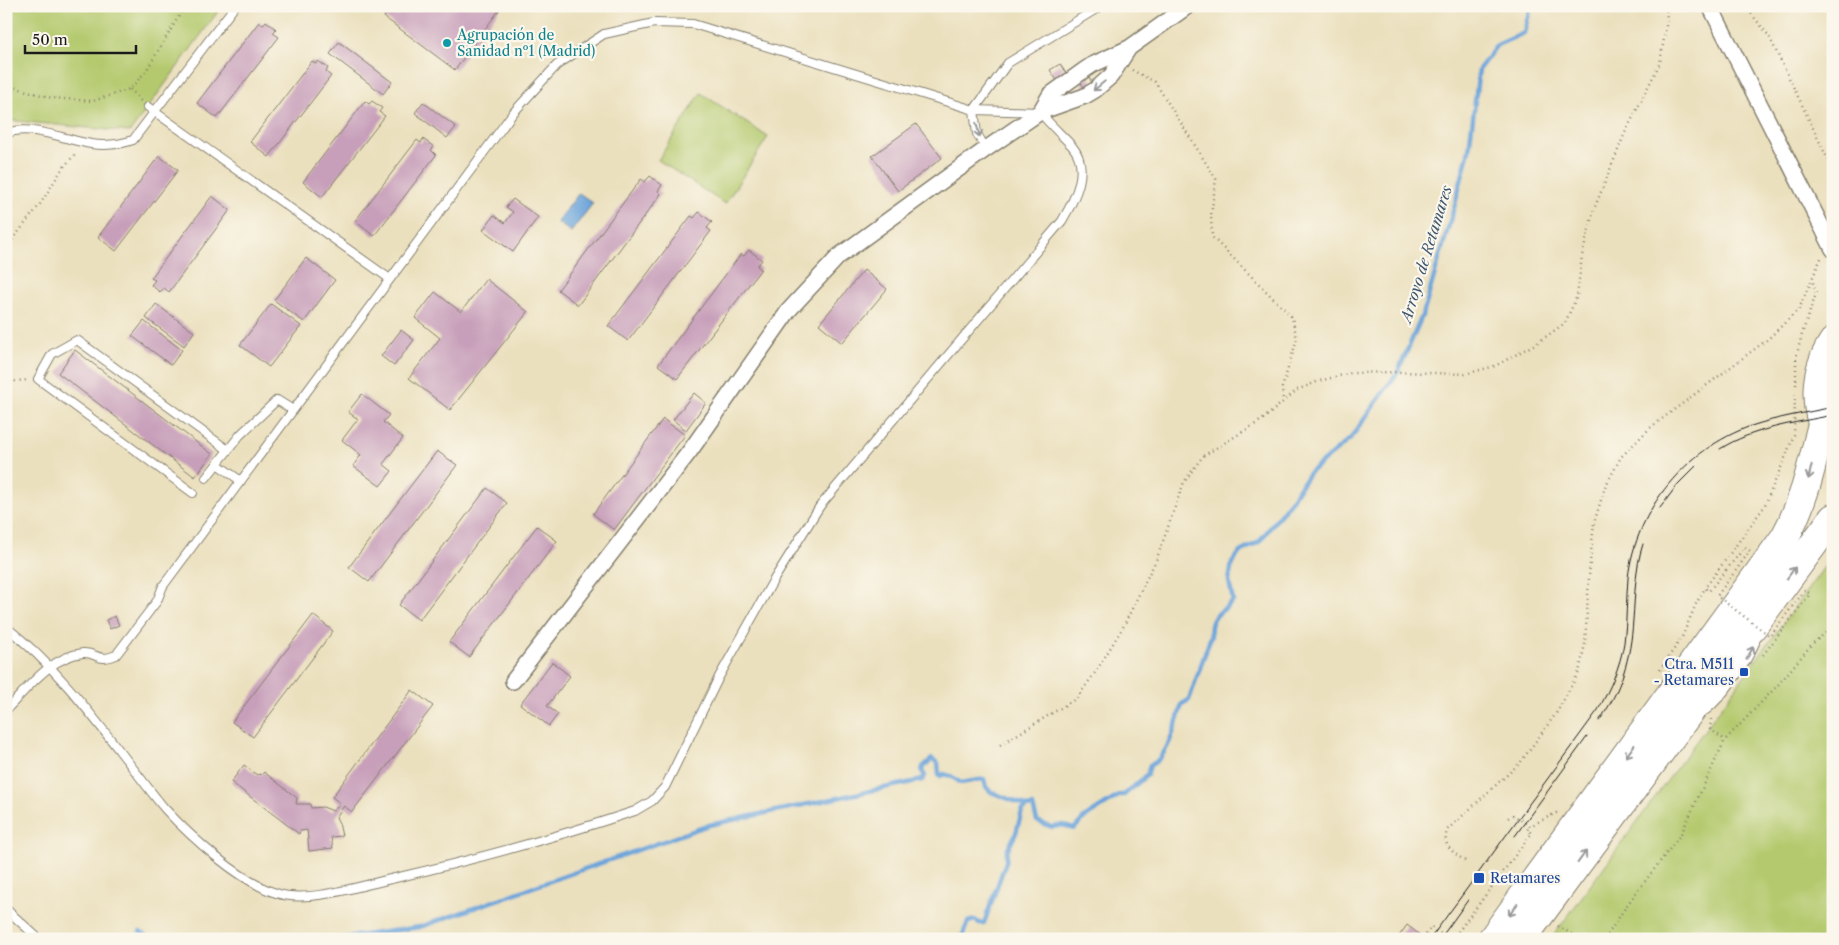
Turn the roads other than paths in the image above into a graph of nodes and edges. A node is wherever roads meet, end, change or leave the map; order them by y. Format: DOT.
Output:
graph roads {
  1 [pos="234,6"];
  2 [pos="1101,6"];
  3 [pos="1188,6"];
  4 [pos="1710,6"];
  5 [pos="1129,48"];
  6 [pos="148,107"];
  7 [pos="974,110"];
  8 [pos="155,112"];
  9 [pos="1040,112"];
  10 [pos="6,134"];
  11 [pos="986,149"];
  12 [pos="1830,245"];
  13 [pos="390,279"];
  14 [pos="1833,342"];
  15 [pos="293,410"];
  16 [pos="1827,435"];
  17 [pos="228,450"];
  18 [pos="217,464"];
  19 [pos="206,478"];
  20 [pos="241,481"];
  21 [pos="193,493"];
  22 [pos="1833,518"];
  23 [pos="1754,614"];
  24 [pos="1714,621"];
  25 [pos="6,628"];
  26 [pos="1757,639"];
  27 [pos="48,667"];
  28 [pos="513,681"];
  29 [pos="1668,683"];
  30 [pos="6,710"];
  31 [pos="1670,717"];
  32 [pos="6,909"];
  33 [pos="39,939"];
  34 [pos="1492,939"];
  35 [pos="1522,939"];
  1 -- 8 [label="lane"];
  2 -- 7 [label="lane"];
  3 -- 5 [label="street"];
  4 -- 12 [label="street"];
  5 -- 9 [label="street"];
  5 -- 9 [label="street, one-way"];
  6 -- 8 [label="lane"];
  7 -- 9 [label="lane"];
  7 -- 11 [label="lane, one-way"];
  7 -- 13 [label="lane"];
  8 -- 10 [label="lane"];
  8 -- 13 [label="lane"];
  9 -- 11 [label="street"];
  9 -- 27 [label="lane"];
  11 -- 28 [label="street"];
  13 -- 15 [label="lane"];
  14 -- 16 [label="highway"];
  15 -- 17 [label="lane"];
  15 -- 20 [label="lane"];
  16 -- 23 [label="highway, one-way"];
  17 -- 18 [label="lane"];
  17 -- 21 [label="lane"];
  18 -- 19 [label="lane"];
  18 -- 20 [label="lane"];
  20 -- 27 [label="lane"];
  23 -- 22 [label="highway, one-way"];
  23 -- 24 [label="lane"];
  23 -- 31 [label="highway"];
  25 -- 27 [label="lane"];
  31 -- 26 [label="lane, one-way"];
  27 -- 30 [label="lane"];
  29 -- 31 [label="lane"];
  31 -- 34 [label="highway, one-way"];
  35 -- 31 [label="highway, one-way"];
  32 -- 33 [label="lane"];
}
